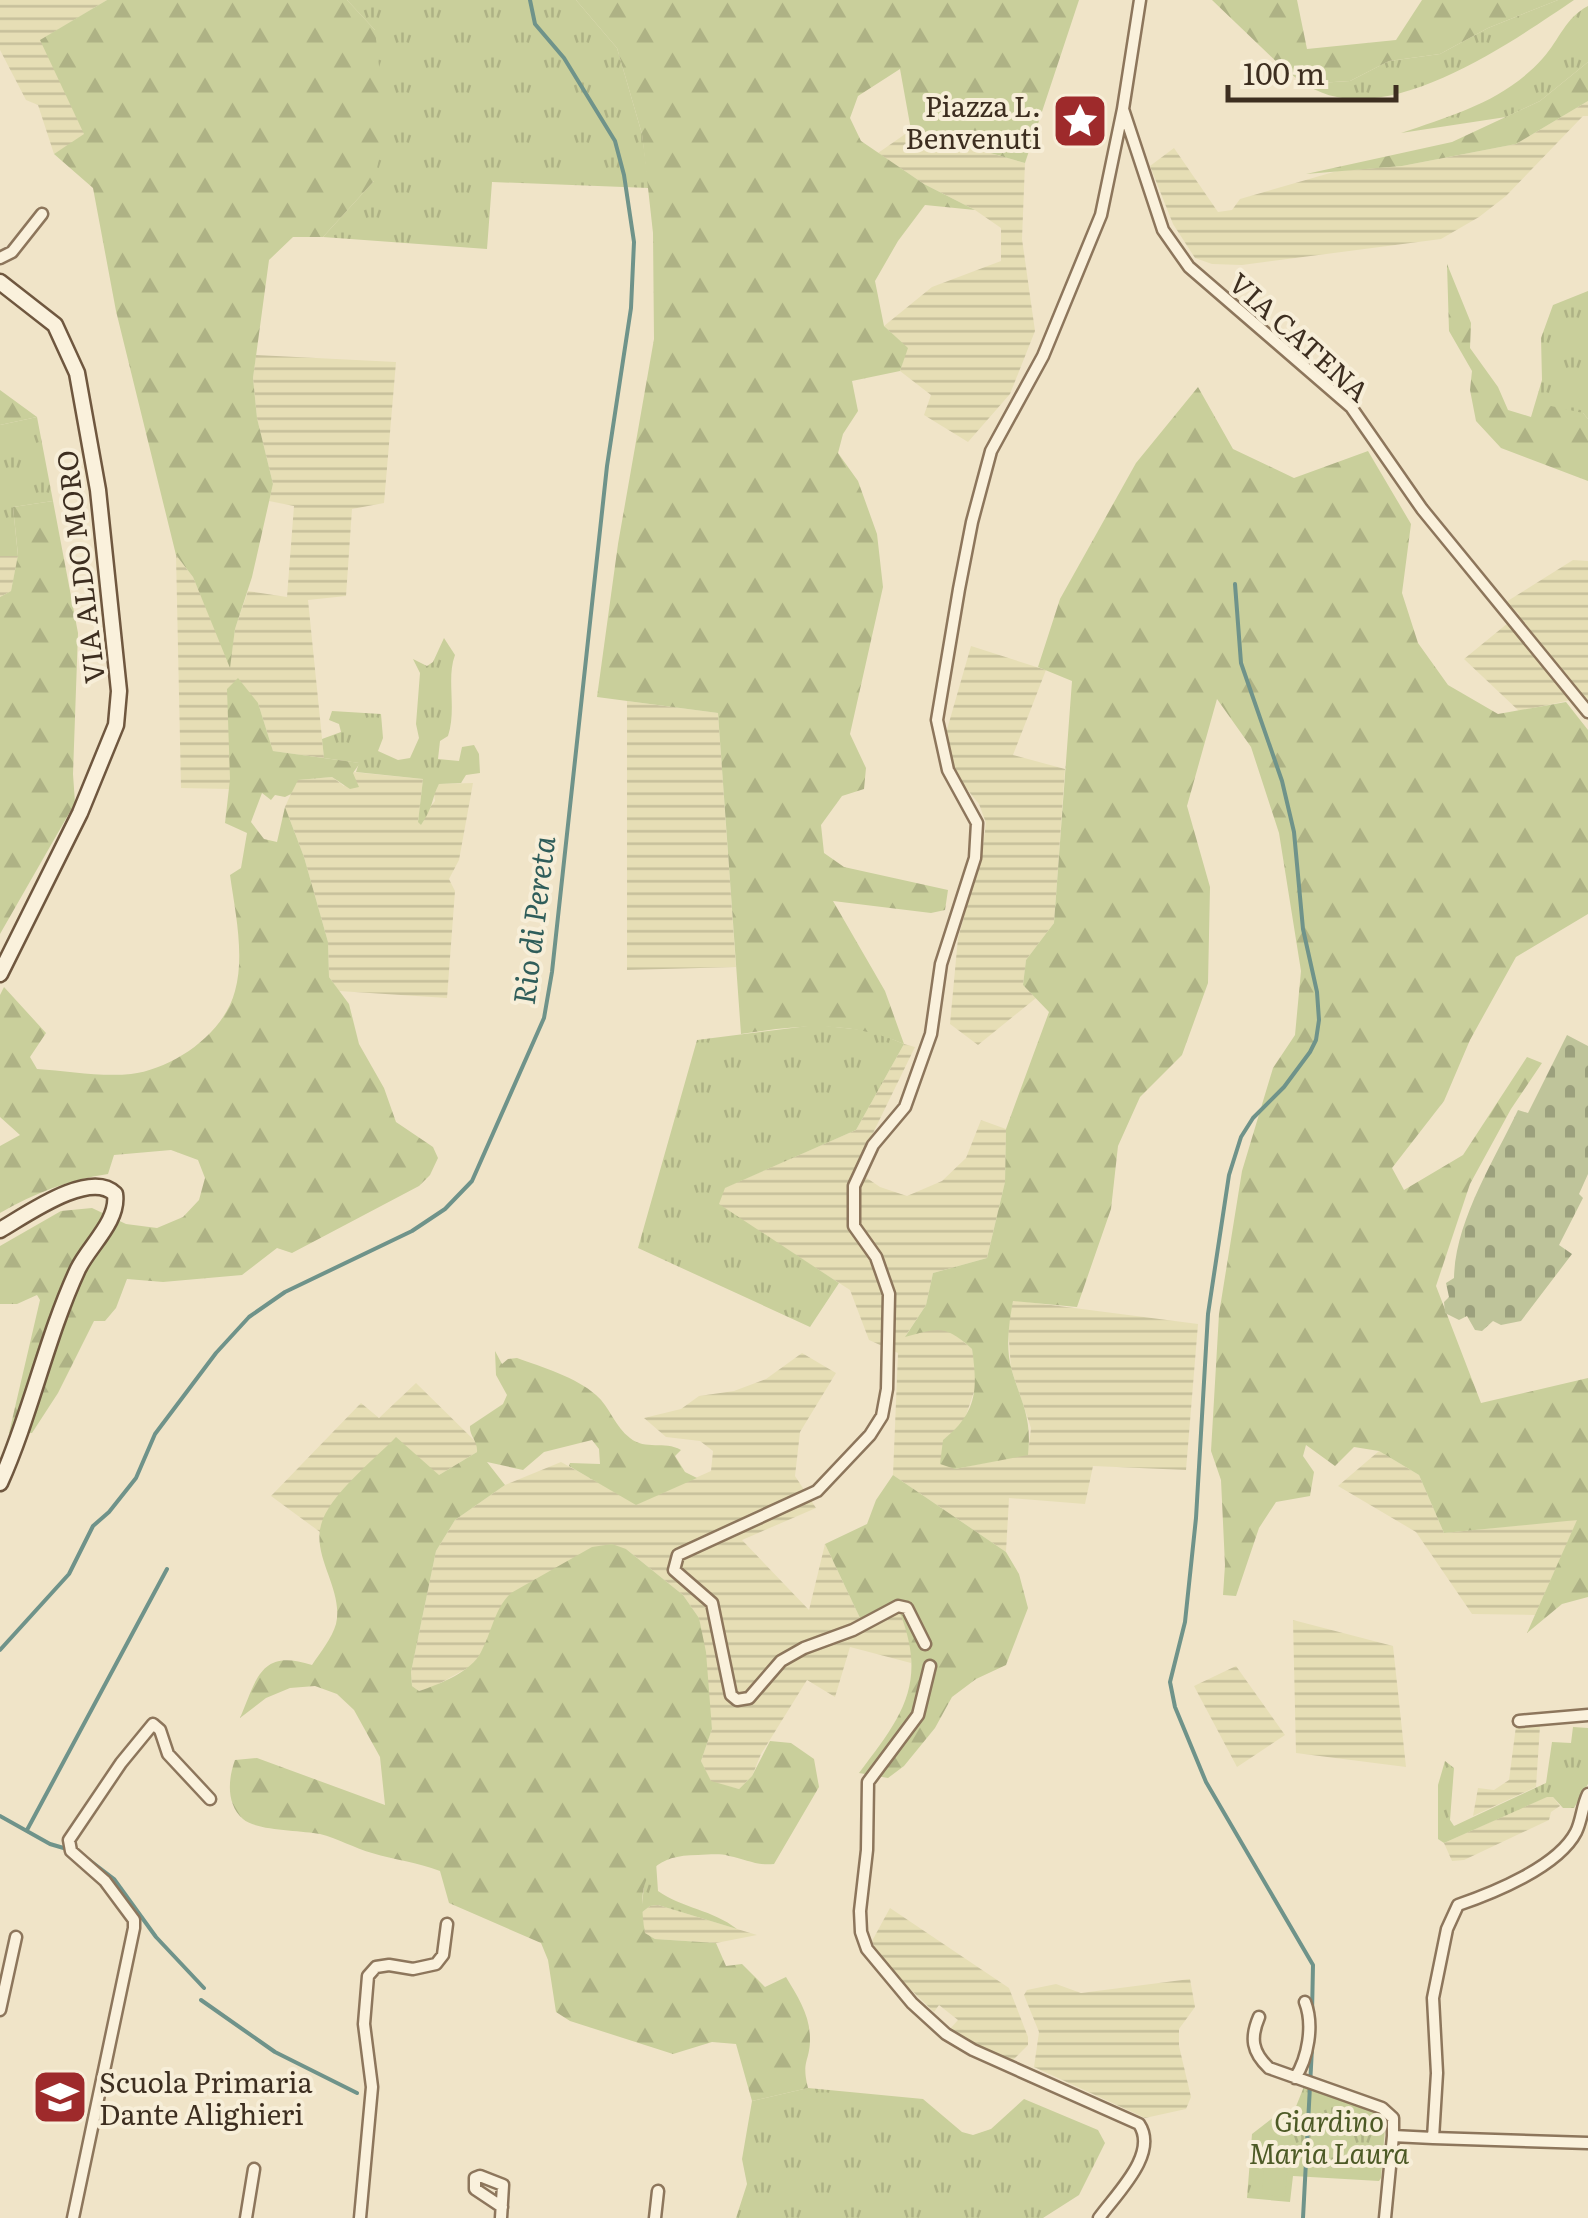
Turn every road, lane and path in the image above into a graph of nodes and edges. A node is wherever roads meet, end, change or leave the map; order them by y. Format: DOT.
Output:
graph roads {
  1 [pos="1140,0"];
  2 [pos="1124,109"];
  3 [pos="42,214"];
  4 [pos="0,258"];
  5 [pos="0,282"];
  6 [pos="1588,712"];
  7 [pos="0,974"];
  8 [pos="0,1230"];
  9 [pos="0,1483"];
  10 [pos="924,1644"];
  11 [pos="930,1666"];
  12 [pos="1588,1714"];
  13 [pos="1519,1720"];
  14 [pos="1588,1794"];
  15 [pos="210,1799"];
  16 [pos="446,1924"];
  17 [pos="16,1937"];
  18 [pos="1304,2002"];
  19 [pos="0,2010"];
  20 [pos="1259,2017"];
  21 [pos="1306,2081"];
  22 [pos="1392,2136"];
  23 [pos="1433,2138"];
  24 [pos="1588,2143"];
  25 [pos="254,2169"];
  26 [pos="658,2192"];
  27 [pos="73,2218"];
  28 [pos="246,2218"];
  29 [pos="360,2218"];
  30 [pos="656,2218"];
  31 [pos="1098,2218"];
  32 [pos="1384,2218"];
  1 -- 2 [label="street, VIA CATENA"];
  2 -- 6 [label="street, VIA CATENA"];
  2 -- 10 [label="street"];
  3 -- 4 [label="street"];
  5 -- 7 [label="main road, VIA ALDO MORO"];
  8 -- 9 [label="main road"];
  11 -- 31 [label="street"];
  12 -- 13 [label="street"];
  14 -- 23 [label="street"];
  15 -- 27 [label="street"];
  16 -- 29 [label="street"];
  17 -- 19 [label="street"];
  18 -- 21 [label="street"];
  20 -- 21 [label="street"];
  21 -- 22 [label="street"];
  22 -- 23 [label="street"];
  22 -- 32 [label="street"];
  23 -- 24 [label="street"];
  25 -- 28 [label="street"];
  26 -- 30 [label="street"];
}
